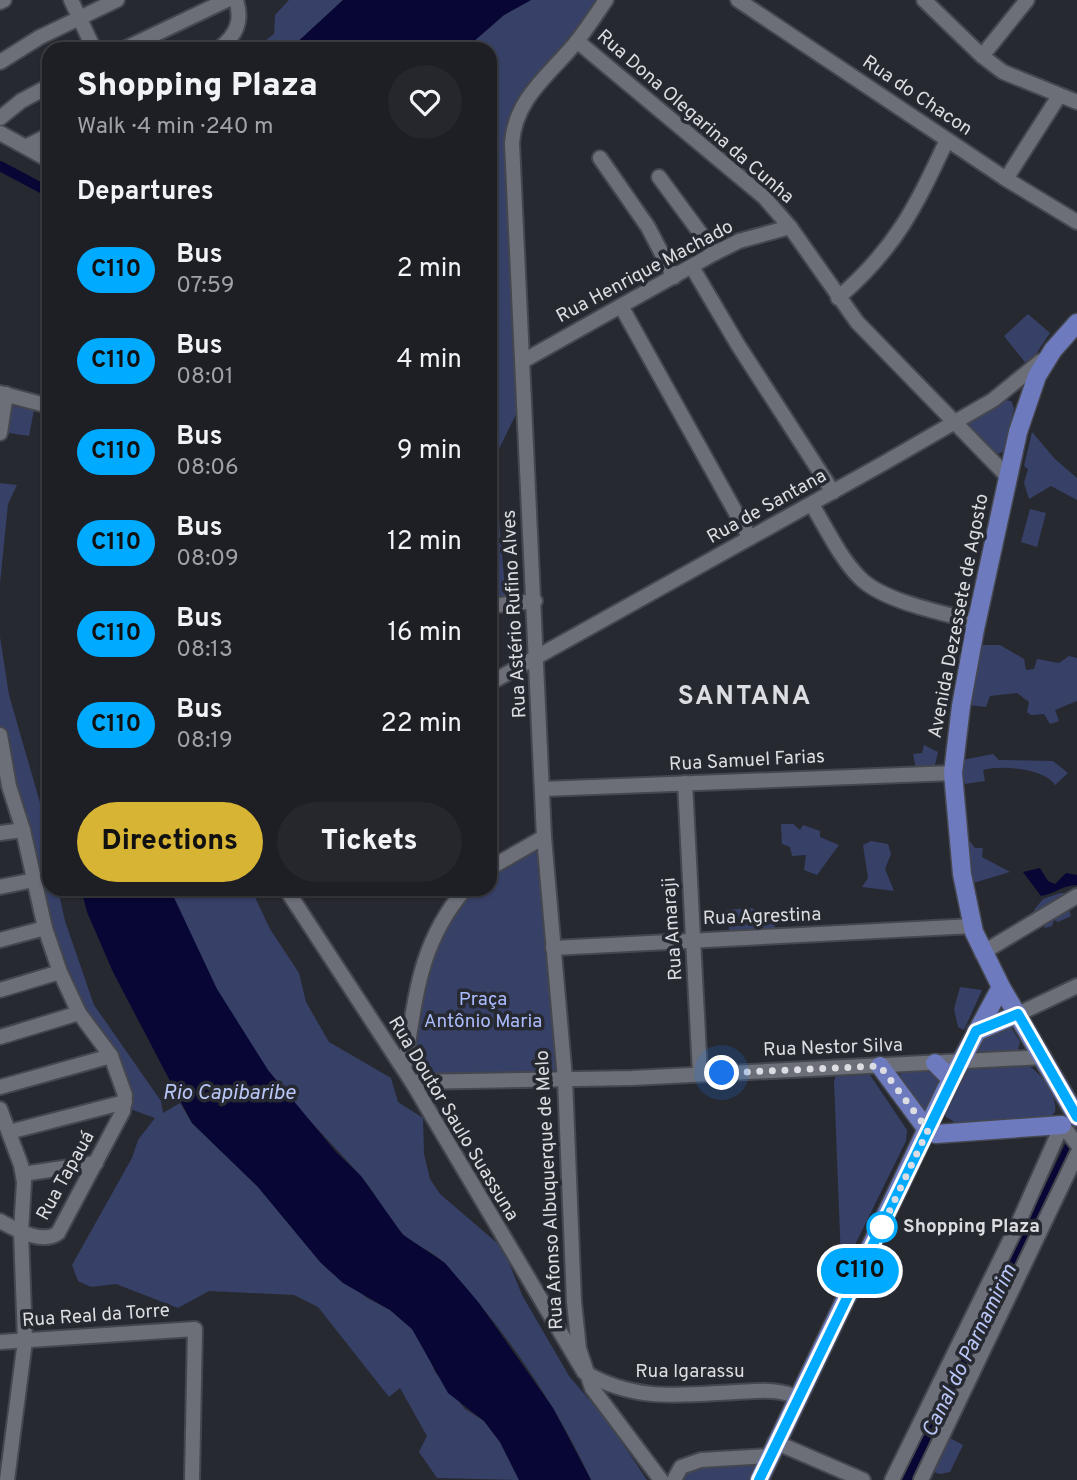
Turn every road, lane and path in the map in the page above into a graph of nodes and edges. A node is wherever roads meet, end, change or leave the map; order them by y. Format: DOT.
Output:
graph roads {
  1 [pos="71,0"];
  2 [pos="117,0"];
  3 [pos="226,0"];
  4 [pos="236,0"];
  5 [pos="606,0"];
  6 [pos="737,0"];
  7 [pos="924,0"];
  8 [pos="1027,0"];
  9 [pos="78,18"];
  10 [pos="577,41"];
  11 [pos="90,42"];
  12 [pos="139,42"];
  13 [pos="227,42"];
  14 [pos="982,56"];
  15 [pos="0,62"];
  16 [pos="42,90"];
  17 [pos="1059,96"];
  18 [pos="1077,102"];
  19 [pos="0,118"];
  20 [pos="0,133"];
  21 [pos="42,138"];
  22 [pos="947,140"];
  23 [pos="27,146"];
  24 [pos="42,156"];
  25 [pos="600,158"];
  26 [pos="659,177"];
  27 [pos="1006,179"];
  28 [pos="1077,222"];
  29 [pos="790,227"];
  30 [pos="715,253"];
  31 [pos="692,267"];
  32 [pos="674,277"];
  33 [pos="838,298"];
  34 [pos="621,306"];
  35 [pos="1077,323"];
  36 [pos="1054,350"];
  37 [pos="523,361"];
  38 [pos="3,394"];
  39 [pos="42,404"];
  40 [pos="954,422"];
  41 [pos="0,433"];
  42 [pos="1007,476"];
  43 [pos="833,492"];
  44 [pos="812,505"];
  45 [pos="750,538"];
  46 [pos="535,601"];
  47 [pos="497,605"];
  48 [pos="977,622"];
  49 [pos="537,657"];
  50 [pos="497,679"];
  51 [pos="0,736"];
  52 [pos="953,773"];
  53 [pos="685,783"];
  54 [pos="4,786"];
  55 [pos="543,789"];
  56 [pos="23,830"];
  57 [pos="0,833"];
  58 [pos="544,837"];
  59 [pos="497,864"];
  60 [pos="34,880"];
  61 [pos="0,887"];
  62 [pos="291,896"];
  63 [pos="460,896"];
  64 [pos="1077,896"];
  65 [pos="973,926"];
  66 [pos="45,928"];
  67 [pos="694,939"];
  68 [pos="0,940"];
  69 [pos="553,948"];
  70 [pos="982,953"];
  71 [pos="60,972"];
  72 [pos="1077,986"];
  73 [pos="1001,987"];
  74 [pos="0,990"];
  75 [pos="79,1013"];
  76 [pos="1018,1014"];
  77 [pos="976,1031"];
  78 [pos="0,1037"];
  79 [pos="111,1056"];
  80 [pos="1044,1057"];
  81 [pos="961,1060"];
  82 [pos="935,1063"];
  83 [pos="880,1066"];
  84 [pos="404,1069"];
  85 [pos="700,1074"];
  86 [pos="565,1079"];
  87 [pos="951,1079"];
  88 [pos="412,1082"];
  89 [pos="0,1087"];
  90 [pos="125,1102"];
  91 [pos="0,1109"];
  92 [pos="937,1109"];
  93 [pos="1069,1125"];
  94 [pos="928,1130"];
  95 [pos="9,1132"];
  96 [pos="953,1132"];
  97 [pos="1077,1146"];
  98 [pos="96,1163"];
  99 [pos="23,1174"];
  100 [pos="1071,1182"];
  101 [pos="0,1221"];
  102 [pos="20,1232"];
  103 [pos="25,1341"];
  104 [pos="0,1342"];
  105 [pos="584,1372"];
  106 [pos="799,1398"];
  107 [pos="772,1449"];
  108 [pos="7,1480"];
  109 [pos="192,1480"];
  110 [pos="661,1480"];
  111 [pos="674,1480"];
  112 [pos="759,1480"];
  113 [pos="863,1480"];
  114 [pos="892,1480"];
  115 [pos="921,1480"];
  1 -- 9 [label="street"];
  2 -- 9 [label="street"];
  3 -- 12 [label="street"];
  4 -- 13 [label="street"];
  5 -- 10 [label="street"];
  6 -- 22 [label="street, Rua do Chacon"];
  7 -- 14 [label="street"];
  8 -- 14 [label="street"];
  9 -- 11 [label="street"];
  9 -- 15 [label="street"];
  10 -- 29 [label="street, Rua Dona Olegarina da Cunha"];
  10 -- 37 [label="street, Rua Astério Rufino Alves"];
  14 -- 17 [label="street"];
  16 -- 19 [label="street"];
  17 -- 18 [label="street"];
  17 -- 27 [label="street"];
  20 -- 23 [label="street"];
  21 -- 23 [label="street"];
  22 -- 27 [label="street, Rua do Chacon"];
  22 -- 33 [label="street"];
  23 -- 24 [label="street"];
  25 -- 32 [label="street"];
  26 -- 30 [label="street"];
  27 -- 28 [label="street, Rua do Chacon"];
  29 -- 30 [label="street, Rua Henrique Machado"];
  29 -- 33 [label="street, Rua Dona Olegarina da Cunha"];
  30 -- 31 [label="street, Rua Henrique Machado"];
  31 -- 32 [label="street, Rua Henrique Machado"];
  31 -- 43 [label="street"];
  32 -- 34 [label="street, Rua Henrique Machado"];
  33 -- 40 [label="street, Rua Dona Olegarina da Cunha"];
  34 -- 37 [label="street, Rua Henrique Machado"];
  34 -- 45 [label="street"];
  35 -- 36 [label="main road, Avenida Dezessete de Agosto"];
  36 -- 40 [label="street, Rua de Santana"];
  36 -- 42 [label="main road, Avenida Dezessete de Agosto"];
  37 -- 46 [label="street, Rua Astério Rufino Alves"];
  38 -- 39 [label="street"];
  38 -- 41 [label="street"];
  40 -- 42 [label="street, Rua Dona Olegarina da Cunha"];
  40 -- 43 [label="street, Rua de Santana"];
  42 -- 48 [label="main road, Avenida Dezessete de Agosto"];
  43 -- 44 [label="street, Rua de Santana"];
  44 -- 45 [label="street, Rua de Santana"];
  44 -- 48 [label="street"];
  45 -- 49 [label="street, Rua de Santana"];
  46 -- 47 [label="street"];
  46 -- 49 [label="street, Rua Astério Rufino Alves"];
  48 -- 52 [label="main road, Avenida Dezessete de Agosto"];
  49 -- 50 [label="street, Rua de Santana"];
  49 -- 55 [label="street, Rua Astério Rufino Alves"];
  51 -- 54 [label="street"];
  52 -- 53 [label="street, Rua Samuel Farias"];
  52 -- 65 [label="main road, Avenida Dezessete de Agosto"];
  53 -- 55 [label="street, Rua Samuel Farias"];
  53 -- 67 [label="street, Rua Amaraji"];
  54 -- 56 [label="street"];
  55 -- 58 [label="street, Rua Afonso Albuquerque de Melo"];
  56 -- 57 [label="street"];
  56 -- 60 [label="street"];
  58 -- 59 [label="street"];
  58 -- 69 [label="street, Rua Afonso Albuquerque de Melo"];
  60 -- 61 [label="street"];
  60 -- 66 [label="street"];
  62 -- 84 [label="street, Rua Doutor Saulo Suassuna"];
  63 -- 84 [label="street"];
  64 -- 70 [label="street"];
  65 -- 67 [label="street, Rua Agrestina"];
  65 -- 70 [label="main road, Avenida Dezessete de Agosto"];
  66 -- 68 [label="street"];
  66 -- 71 [label="street"];
  67 -- 69 [label="street, Rua Agrestina"];
  67 -- 85 [label="street, Rua Amaraji"];
  69 -- 86 [label="street, Rua Afonso Albuquerque de Melo"];
  70 -- 73 [label="main road, Avenida Dezessete de Agosto"];
  71 -- 74 [label="street"];
  71 -- 75 [label="street"];
  72 -- 76 [label="street"];
  73 -- 76 [label="main road, Avenida Dezessete de Agosto"];
  73 -- 77 [label="main road"];
  75 -- 78 [label="street"];
  75 -- 79 [label="street"];
  76 -- 77 [label="main road"];
  76 -- 80 [label="main road, Avenida Dezessete de Agosto"];
  77 -- 81 [label="main road"];
  79 -- 89 [label="street"];
  79 -- 90 [label="street"];
  80 -- 81 [label="street, Rua Nestor Silva"];
  80 -- 93 [label="main road, Avenida Dezessete de Agosto"];
  81 -- 82 [label="street, Rua Nestor Silva"];
  81 -- 87 [label="main road"];
  82 -- 83 [label="street, Rua Nestor Silva"];
  82 -- 87 [label="main road"];
  83 -- 85 [label="street, Rua Nestor Silva"];
  83 -- 94 [label="main road"];
  84 -- 88 [label="street, Rua Doutor Saulo Suassuna"];
  85 -- 86 [label="street, Rua Nestor Silva"];
  86 -- 88 [label="street, Rua Nestor Silva"];
  86 -- 105 [label="street, Rua Afonso Albuquerque de Melo"];
  87 -- 92 [label="main road"];
  88 -- 105 [label="street, Rua Doutor Saulo Suassuna"];
  90 -- 95 [label="street"];
  90 -- 98 [label="street, Rua Tapauá"];
  91 -- 95 [label="street"];
  92 -- 94 [label="main road"];
  92 -- 96 [label="main road"];
  93 -- 96 [label="main road"];
  93 -- 97 [label="street"];
  93 -- 114 [label="street"];
  94 -- 96 [label="main road"];
  94 -- 106 [label="main road"];
  95 -- 99 [label="street"];
  97 -- 100 [label="street"];
  98 -- 99 [label="street"];
  98 -- 102 [label="street, Rua Tapauá"];
  99 -- 102 [label="street"];
  100 -- 115 [label="street"];
  101 -- 102 [label="street"];
  102 -- 103 [label="street"];
  103 -- 104 [label="street, Rua Real da Torre"];
  103 -- 108 [label="street"];
  103 -- 109 [label="street, Rua Real da Torre"];
  105 -- 106 [label="street, Rua Igarassu"];
  105 -- 110 [label="street, Rua Afonso Albuquerque de Melo"];
  106 -- 107 [label="main road"];
  107 -- 111 [label="street"];
  107 -- 112 [label="main road"];
  107 -- 113 [label="street"];
}
